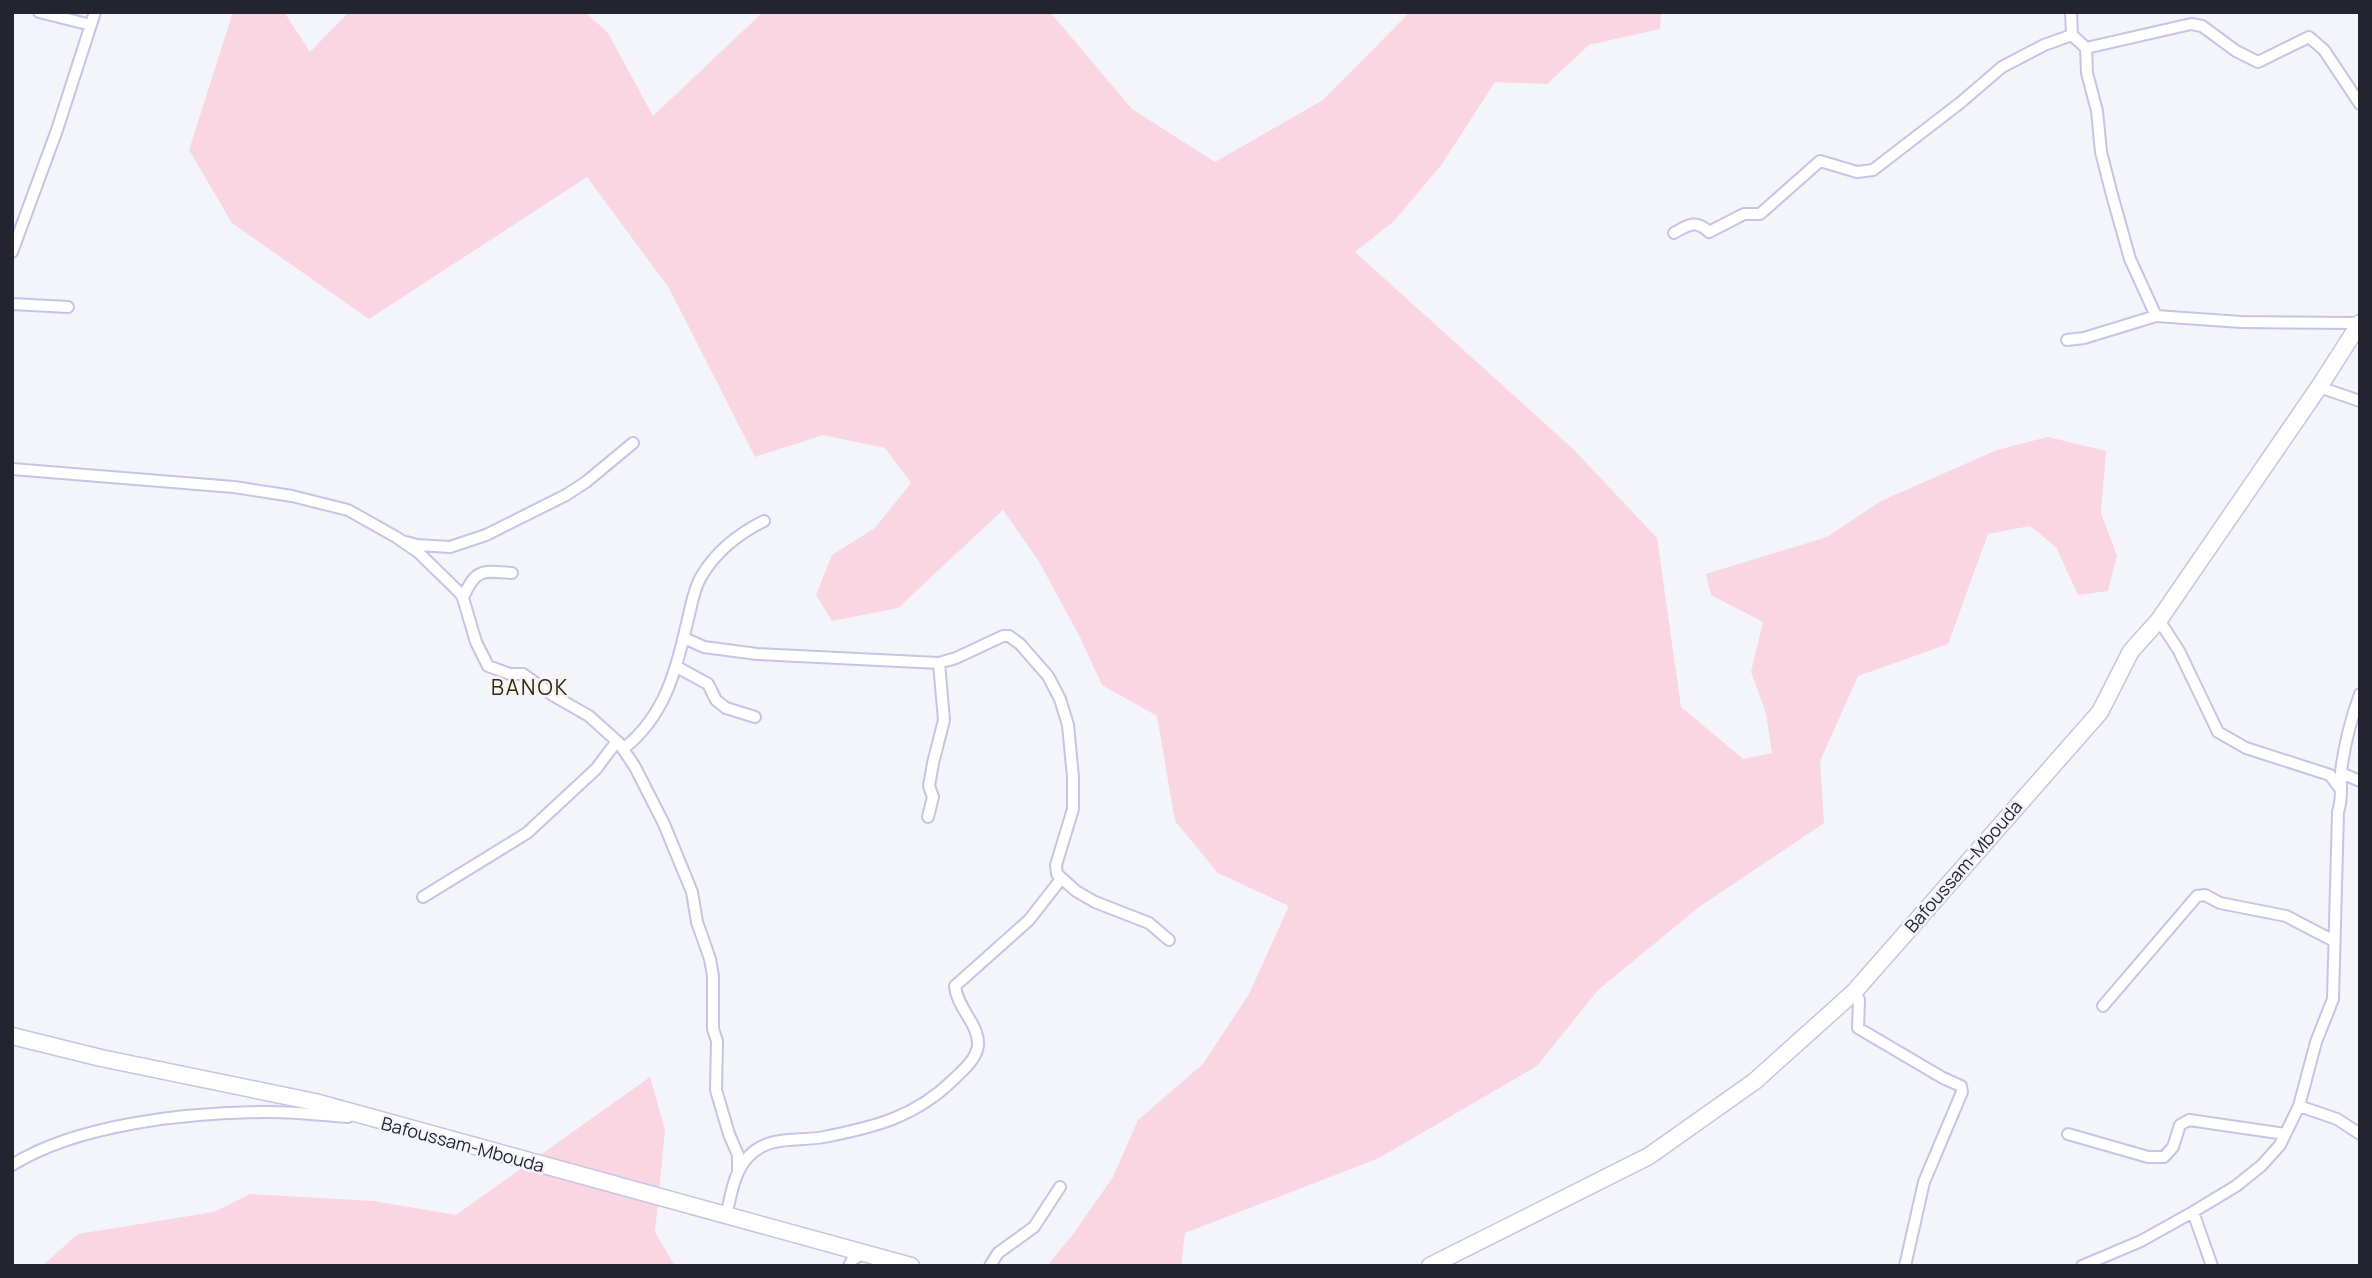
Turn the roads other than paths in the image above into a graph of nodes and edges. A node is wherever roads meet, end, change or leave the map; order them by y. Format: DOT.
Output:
graph roads {
  1 [pos="39,12"];
  2 [pos="95,12"];
  3 [pos="2071,12"];
  4 [pos="91,26"];
  5 [pos="2072,35"];
  6 [pos="2086,48"];
  7 [pos="2360,104"];
  8 [pos="1674,233"];
  9 [pos="12,252"];
  10 [pos="12,304"];
  11 [pos="68,307"];
  12 [pos="2156,316"];
  13 [pos="2359,323"];
  14 [pos="2067,340"];
  15 [pos="2319,387"];
  16 [pos="2360,401"];
  17 [pos="633,443"];
  18 [pos="12,469"];
  19 [pos="764,521"];
  20 [pos="400,540"];
  21 [pos="512,573"];
  22 [pos="463,597"];
  23 [pos="2159,621"];
  24 [pos="684,638"];
  25 [pos="939,663"];
  26 [pos="677,667"];
  27 [pos="2360,694"];
  28 [pos="755,717"];
  29 [pos="620,745"];
  30 [pos="2341,773"];
  31 [pos="2360,781"];
  32 [pos="2342,790"];
  33 [pos="929,817"];
  34 [pos="1061,879"];
  35 [pos="423,897"];
  36 [pos="1169,940"];
  37 [pos="2334,941"];
  38 [pos="1854,992"];
  39 [pos="2103,1006"];
  40 [pos="13,1034"];
  41 [pos="2299,1106"];
  42 [pos="368,1118"];
  43 [pos="2286,1134"];
  44 [pos="2360,1134"];
  45 [pos="2068,1135"];
  46 [pos="12,1165"];
  47 [pos="738,1170"];
  48 [pos="1060,1187"];
  49 [pos="2193,1212"];
  50 [pos="726,1216"];
  51 [pos="866,1252"];
  52 [pos="849,1266"];
  53 [pos="911,1266"];
  54 [pos="990,1266"];
  55 [pos="1432,1266"];
  56 [pos="1905,1266"];
  57 [pos="2082,1266"];
  58 [pos="2212,1266"];
  1 -- 4 [label="street"];
  2 -- 4 [label="street"];
  3 -- 5 [label="street"];
  4 -- 9 [label="street"];
  5 -- 6 [label="street"];
  5 -- 8 [label="street"];
  6 -- 7 [label="street"];
  6 -- 12 [label="street"];
  10 -- 11 [label="street"];
  12 -- 13 [label="street"];
  12 -- 14 [label="street"];
  13 -- 15 [label="highway, Bafoussam-Mbouda"];
  15 -- 16 [label="street"];
  15 -- 23 [label="highway, Bafoussam-Mbouda"];
  17 -- 20 [label="street"];
  18 -- 20 [label="street"];
  19 -- 24 [label="street"];
  20 -- 22 [label="street"];
  21 -- 22 [label="street"];
  22 -- 29 [label="street"];
  23 -- 32 [label="street"];
  23 -- 38 [label="highway, Bafoussam-Mbouda"];
  24 -- 25 [label="street"];
  24 -- 26 [label="street"];
  25 -- 33 [label="street"];
  25 -- 34 [label="street"];
  26 -- 28 [label="street"];
  26 -- 29 [label="street"];
  27 -- 30 [label="street"];
  29 -- 35 [label="street"];
  29 -- 47 [label="street"];
  30 -- 31 [label="street"];
  30 -- 32 [label="street"];
  32 -- 37 [label="street"];
  34 -- 36 [label="street"];
  34 -- 47 [label="street"];
  37 -- 39 [label="street"];
  37 -- 41 [label="street"];
  38 -- 55 [label="highway, Bafoussam-Mbouda"];
  38 -- 56 [label="street"];
  40 -- 42 [label="highway, Bafoussam-Mbouda"];
  41 -- 43 [label="street"];
  41 -- 44 [label="street"];
  42 -- 46 [label="street"];
  42 -- 50 [label="highway, Bafoussam-Mbouda"];
  43 -- 45 [label="street"];
  43 -- 49 [label="street"];
  47 -- 50 [label="street"];
  48 -- 54 [label="street"];
  49 -- 57 [label="street"];
  49 -- 58 [label="street"];
  50 -- 51 [label="highway, Bafoussam-Mbouda"];
  51 -- 52 [label="street"];
  51 -- 53 [label="highway, Bafoussam-Mbouda"];
}
